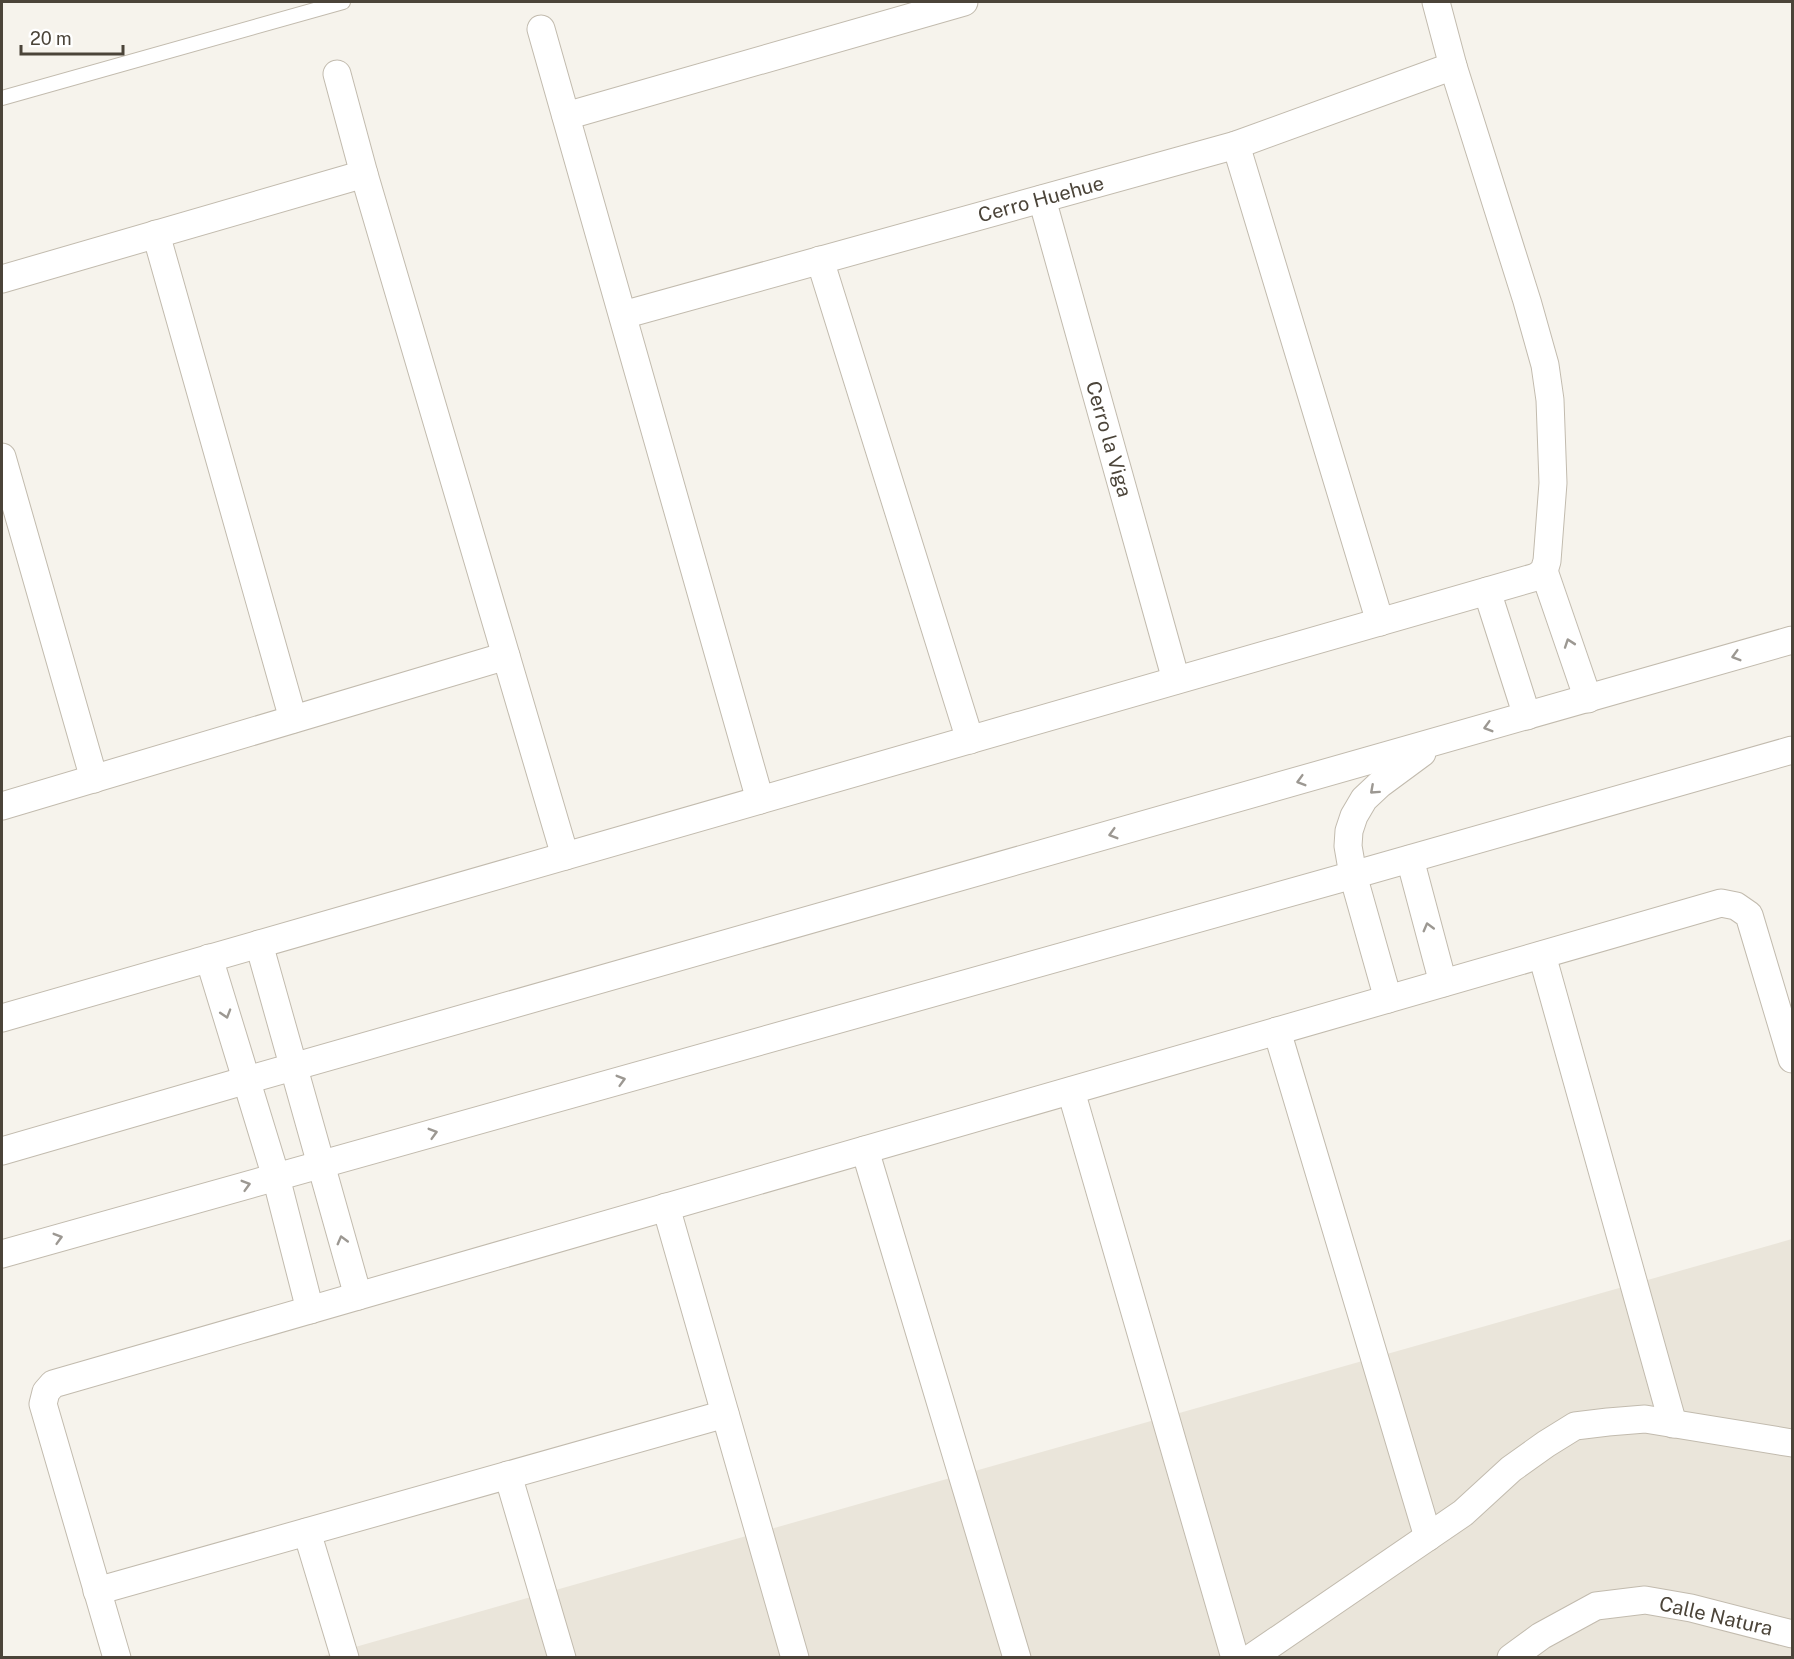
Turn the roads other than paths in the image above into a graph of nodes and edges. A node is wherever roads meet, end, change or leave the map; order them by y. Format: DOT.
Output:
graph roads {
  1 [pos="343,2"];
  2 [pos="964,2"];
  3 [pos="1436,2"];
  4 [pos="541,29"];
  5 [pos="1453,66"];
  6 [pos="337,74"];
  7 [pos="2,98"];
  8 [pos="566,116"];
  9 [pos="1236,145"];
  10 [pos="364,174"];
  11 [pos="1042,199"];
  12 [pos="156,234"];
  13 [pos="820,260"];
  14 [pos="2,279"];
  15 [pos="623,315"];
  16 [pos="2,457"];
  17 [pos="1544,572"];
  18 [pos="1487,591"];
  19 [pos="1380,622"];
  20 [pos="1792,644"];
  21 [pos="506,656"];
  22 [pos="1176,680"];
  23 [pos="1588,699"];
  24 [pos="1527,716"];
  25 [pos="293,719"];
  26 [pos="970,740"];
  27 [pos="1437,742"];
  28 [pos="1792,750"];
  29 [pos="94,779"];
  30 [pos="760,800"];
  31 [pos="2,806"];
  32 [pos="565,856"];
  33 [pos="1410,859"];
  34 [pos="1353,875"];
  35 [pos="259,944"];
  36 [pos="1542,955"];
  37 [pos="209,958"];
  38 [pos="1443,983"];
  39 [pos="1388,999"];
  40 [pos="2,1018"];
  41 [pos="1277,1031"];
  42 [pos="1792,1059"];
  43 [pos="292,1068"];
  44 [pos="246,1080"];
  45 [pos="1071,1091"];
  46 [pos="865,1150"];
  47 [pos="2,1151"];
  48 [pos="321,1164"];
  49 [pos="276,1177"];
  50 [pos="666,1207"];
  51 [pos="2,1254"];
  52 [pos="358,1296"];
  53 [pos="310,1310"];
  54 [pos="725,1414"];
  55 [pos="1673,1424"];
  56 [pos="1792,1443"];
  57 [pos="508,1475"];
  58 [pos="307,1532"];
  59 [pos="1428,1537"];
  60 [pos="97,1591"];
  61 [pos="1792,1634"];
  62 [pos="117,1658"];
  63 [pos="345,1658"];
  64 [pos="562,1658"];
  65 [pos="795,1658"];
  66 [pos="1017,1658"];
  67 [pos="1235,1658"];
  68 [pos="1251,1658"];
  69 [pos="1511,1658"];
  1 -- 7 [label="lane"];
  2 -- 8 [label="street"];
  3 -- 5 [label="street"];
  4 -- 8 [label="street"];
  5 -- 9 [label="street, Cerro Huehue"];
  5 -- 17 [label="street"];
  6 -- 10 [label="street"];
  8 -- 15 [label="street"];
  9 -- 11 [label="street, Cerro Huehue"];
  9 -- 19 [label="street"];
  10 -- 12 [label="street"];
  10 -- 21 [label="street"];
  11 -- 13 [label="street, Cerro Huehue"];
  11 -- 22 [label="street, Cerro la Viga"];
  12 -- 14 [label="street"];
  12 -- 25 [label="street"];
  13 -- 15 [label="street, Cerro Huehue"];
  13 -- 26 [label="street"];
  15 -- 30 [label="street"];
  16 -- 29 [label="street"];
  17 -- 18 [label="street"];
  23 -- 17 [label="street, one-way"];
  18 -- 19 [label="street"];
  18 -- 24 [label="street"];
  19 -- 22 [label="street"];
  20 -- 23 [label="street, one-way"];
  21 -- 25 [label="street"];
  21 -- 32 [label="street"];
  22 -- 26 [label="street"];
  23 -- 24 [label="street"];
  24 -- 27 [label="street, one-way"];
  25 -- 29 [label="street"];
  26 -- 30 [label="street"];
  27 -- 34 [label="street, one-way"];
  27 -- 43 [label="street, one-way"];
  28 -- 33 [label="street"];
  29 -- 31 [label="street"];
  30 -- 32 [label="street"];
  32 -- 35 [label="street"];
  33 -- 34 [label="street"];
  38 -- 33 [label="street, one-way"];
  34 -- 39 [label="street"];
  48 -- 34 [label="street, one-way"];
  35 -- 37 [label="street"];
  35 -- 43 [label="street"];
  36 -- 38 [label="street"];
  36 -- 42 [label="street"];
  36 -- 55 [label="street"];
  37 -- 40 [label="street"];
  37 -- 44 [label="street, one-way"];
  38 -- 39 [label="street"];
  39 -- 41 [label="street"];
  41 -- 45 [label="street"];
  41 -- 59 [label="street"];
  43 -- 44 [label="street"];
  43 -- 48 [label="street"];
  44 -- 47 [label="street"];
  44 -- 49 [label="street"];
  45 -- 46 [label="street"];
  45 -- 67 [label="street"];
  46 -- 50 [label="street"];
  46 -- 66 [label="street"];
  48 -- 49 [label="street"];
  52 -- 48 [label="street, one-way"];
  51 -- 49 [label="street, one-way"];
  49 -- 53 [label="street"];
  50 -- 52 [label="street"];
  50 -- 54 [label="street"];
  52 -- 53 [label="street"];
  53 -- 60 [label="street"];
  54 -- 57 [label="street"];
  54 -- 65 [label="street"];
  55 -- 56 [label="street"];
  55 -- 59 [label="street"];
  57 -- 58 [label="street"];
  57 -- 64 [label="street"];
  58 -- 60 [label="street"];
  58 -- 63 [label="street"];
  59 -- 68 [label="street"];
  60 -- 62 [label="street"];
  61 -- 69 [label="street, Calle Natura"];
}
